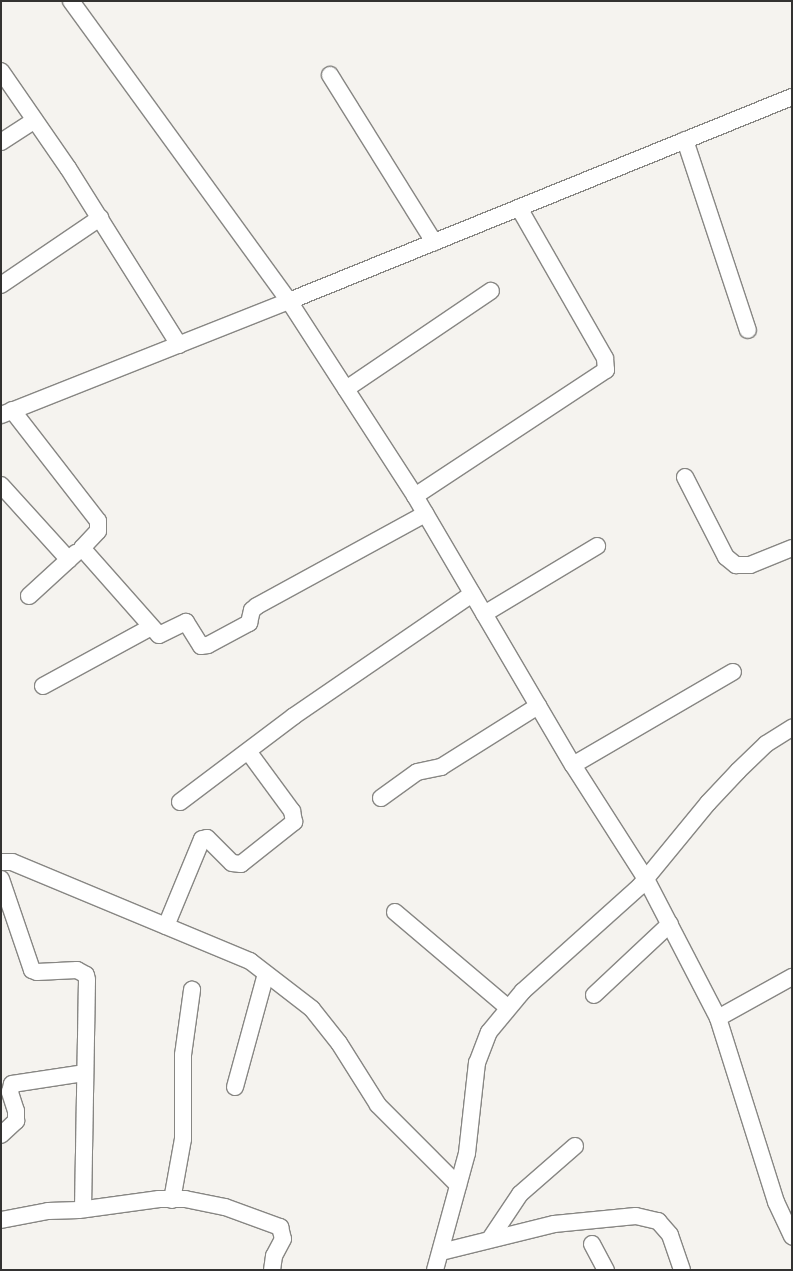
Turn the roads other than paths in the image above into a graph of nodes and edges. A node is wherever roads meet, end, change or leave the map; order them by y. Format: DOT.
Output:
graph roads {
  1 [pos="71,1"];
  2 [pos="1,71"];
  3 [pos="330,75"];
  4 [pos="792,97"];
  5 [pos="35,120"];
  6 [pos="685,140"];
  7 [pos="1,142"];
  8 [pos="519,208"];
  9 [pos="100,218"];
  10 [pos="434,242"];
  11 [pos="1,285"];
  12 [pos="491,291"];
  13 [pos="289,301"];
  14 [pos="748,330"];
  15 [pos="179,345"];
  16 [pos="346,389"];
  17 [pos="7,412"];
  18 [pos="685,477"];
  19 [pos="1,485"];
  20 [pos="415,496"];
  21 [pos="425,514"];
  22 [pos="597,546"];
  23 [pos="82,548"];
  24 [pos="792,548"];
  25 [pos="69,560"];
  26 [pos="472,594"];
  27 [pos="29,596"];
  28 [pos="484,614"];
  29 [pos="151,627"];
  30 [pos="734,672"];
  31 [pos="43,686"];
  32 [pos="538,706"];
  33 [pos="792,728"];
  34 [pos="248,751"];
  35 [pos="573,765"];
  36 [pos="381,798"];
  37 [pos="180,802"];
  38 [pos="1,862"];
  39 [pos="1,879"];
  40 [pos="646,879"];
  41 [pos="395,912"];
  42 [pos="670,924"];
  43 [pos="166,926"];
  44 [pos="266,974"];
  45 [pos="792,977"];
  46 [pos="192,990"];
  47 [pos="594,995"];
  48 [pos="508,1008"];
  49 [pos="718,1018"];
  50 [pos="86,1073"];
  51 [pos="235,1087"];
  52 [pos="1,1135"];
  53 [pos="575,1146"];
  54 [pos="458,1185"];
  55 [pos="172,1200"];
  56 [pos="83,1209"];
  57 [pos="1,1220"];
  58 [pos="792,1236"];
  59 [pos="490,1239"];
  60 [pos="592,1244"];
  61 [pos="440,1252"];
  62 [pos="272,1270"];
  63 [pos="434,1270"];
  64 [pos="606,1270"];
  65 [pos="682,1270"];
  1 -- 13 [label="street"];
  2 -- 5 [label="street"];
  3 -- 10 [label="street"];
  4 -- 6 [label="street"];
  5 -- 7 [label="street"];
  5 -- 9 [label="street"];
  6 -- 8 [label="street"];
  6 -- 14 [label="street"];
  8 -- 10 [label="street"];
  8 -- 20 [label="street"];
  9 -- 11 [label="street"];
  9 -- 15 [label="street"];
  10 -- 13 [label="street"];
  12 -- 16 [label="street"];
  13 -- 15 [label="street"];
  13 -- 16 [label="street"];
  15 -- 17 [label="street"];
  16 -- 20 [label="street"];
  17 -- 23 [label="street"];
  18 -- 24 [label="street"];
  19 -- 25 [label="street"];
  20 -- 21 [label="street"];
  21 -- 26 [label="street"];
  21 -- 29 [label="street"];
  22 -- 28 [label="street"];
  23 -- 25 [label="street"];
  23 -- 29 [label="street"];
  25 -- 27 [label="street"];
  26 -- 28 [label="street"];
  26 -- 34 [label="street"];
  28 -- 32 [label="street"];
  29 -- 31 [label="street"];
  30 -- 35 [label="street"];
  32 -- 35 [label="street"];
  32 -- 36 [label="street"];
  33 -- 40 [label="street"];
  34 -- 37 [label="street"];
  34 -- 43 [label="street"];
  35 -- 40 [label="street"];
  38 -- 43 [label="street"];
  39 -- 50 [label="street"];
  40 -- 42 [label="street"];
  40 -- 48 [label="street"];
  41 -- 48 [label="street"];
  42 -- 47 [label="street"];
  42 -- 49 [label="street"];
  43 -- 44 [label="street"];
  44 -- 51 [label="street"];
  44 -- 54 [label="street"];
  45 -- 49 [label="street"];
  46 -- 55 [label="street"];
  48 -- 54 [label="street"];
  49 -- 58 [label="street"];
  50 -- 52 [label="street"];
  50 -- 56 [label="street"];
  53 -- 59 [label="street"];
  54 -- 61 [label="street"];
  55 -- 56 [label="street"];
  55 -- 62 [label="street"];
  56 -- 57 [label="street"];
  59 -- 61 [label="street"];
  59 -- 65 [label="street"];
  60 -- 64 [label="street"];
  61 -- 63 [label="street"];
}
